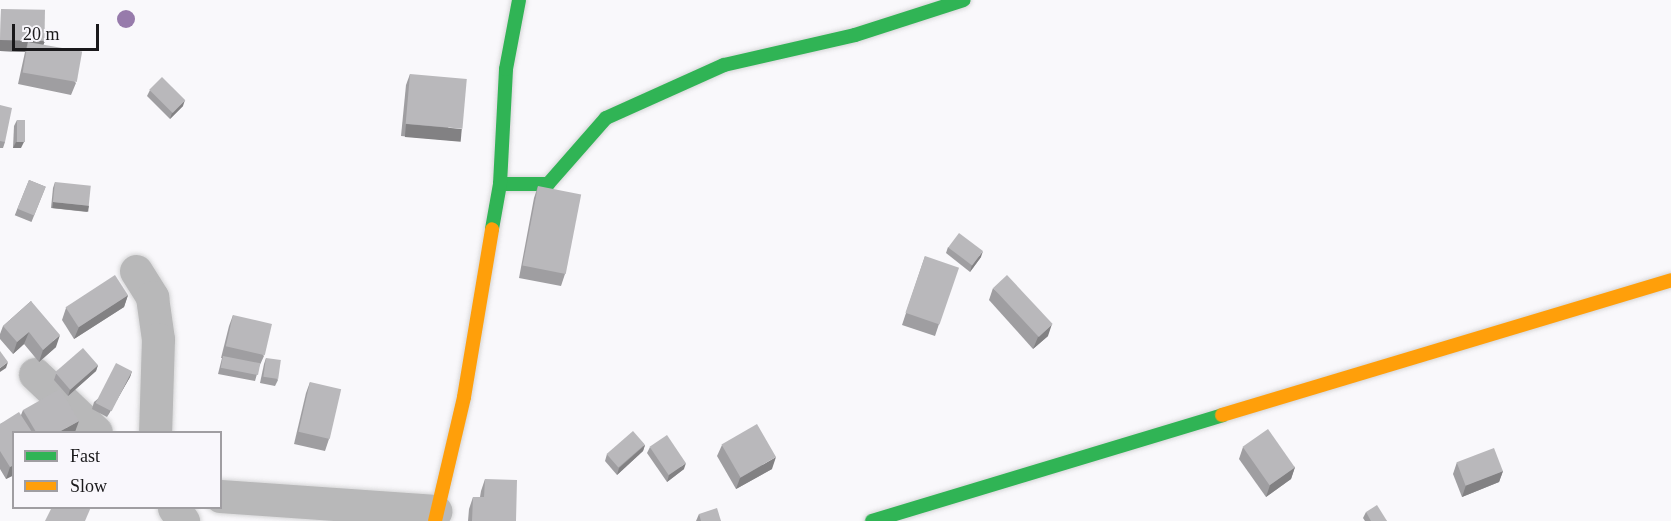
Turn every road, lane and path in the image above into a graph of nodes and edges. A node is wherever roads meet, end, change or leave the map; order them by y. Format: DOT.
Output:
graph roads {
  1 [pos="519,0"];
  2 [pos="964,0"];
  3 [pos="500,183"];
  4 [pos="136,271"];
  5 [pos="1671,280"];
  6 [pos="35,374"];
  7 [pos="95,431"];
  8 [pos="155,431"];
  9 [pos="222,496"];
  10 [pos="435,516"];
  11 [pos="872,521"];
  1 -- 3 [label="street"];
  2 -- 3 [label="street"];
  3 -- 10 [label="street"];
  4 -- 8 [label="street"];
  5 -- 11 [label="street"];
  6 -- 7 [label="street"];
  9 -- 10 [label="street"];
}
